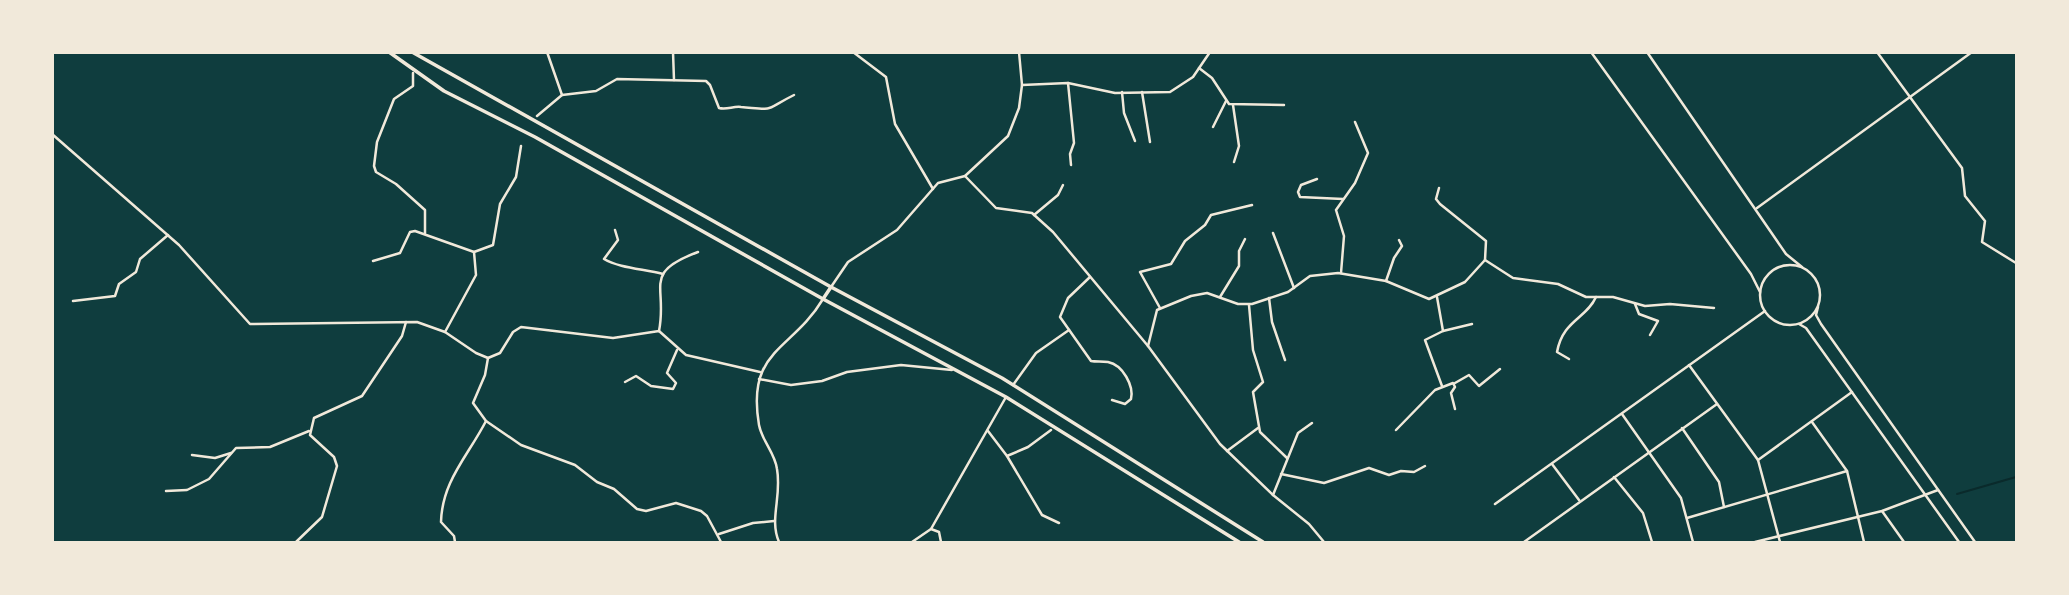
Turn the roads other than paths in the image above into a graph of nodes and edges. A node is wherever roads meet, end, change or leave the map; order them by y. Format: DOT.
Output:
graph roads {
  1 [pos="389,52"];
  2 [pos="412,52"];
  3 [pos="547,52"];
  4 [pos="673,52"];
  5 [pos="853,52"];
  6 [pos="1018,52"];
  7 [pos="1210,52"];
  8 [pos="1591,52"];
  9 [pos="1647,52"];
  10 [pos="1877,52"];
  11 [pos="1972,52"];
  12 [pos="1199,68"];
  13 [pos="413,73"];
  14 [pos="674,80"];
  15 [pos="1068,83"];
  16 [pos="1022,86"];
  17 [pos="1122,92"];
  18 [pos="1142,92"];
  19 [pos="562,95"];
  20 [pos="794,95"];
  21 [pos="1910,99"];
  22 [pos="1226,101"];
  23 [pos="1233,105"];
  24 [pos="1284,106"];
  25 [pos="537,116"];
  26 [pos="1355,122"];
  27 [pos="1213,128"];
  28 [pos="52,134"];
  29 [pos="1135,141"];
  30 [pos="1150,142"];
  31 [pos="521,146"];
  32 [pos="1234,162"];
  33 [pos="1071,165"];
  34 [pos="965,176"];
  35 [pos="1318,179"];
  36 [pos="1063,185"];
  37 [pos="1439,188"];
  38 [pos="933,189"];
  39 [pos="1343,199"];
  40 [pos="1252,205"];
  41 [pos="1757,208"];
  42 [pos="1034,215"];
  43 [pos="615,230"];
  44 [pos="425,233"];
  45 [pos="1273,233"];
  46 [pos="168,235"];
  47 [pos="1245,239"];
  48 [pos="1399,240"];
  49 [pos="474,252"];
  50 [pos="698,252"];
  51 [pos="1485,260"];
  52 [pos="373,261"];
  53 [pos="2017,263"];
  54 [pos="1802,267"];
  55 [pos="1341,273"];
  56 [pos="663,274"];
  57 [pos="1090,277"];
  58 [pos="1386,281"];
  59 [pos="831,287"];
  60 [pos="1293,288"];
  61 [pos="1760,292"];
  62 [pos="1220,297"];
  63 [pos="1437,297"];
  64 [pos="1596,297"];
  65 [pos="1269,298"];
  66 [pos="823,299"];
  67 [pos="74,301"];
  68 [pos="1635,304"];
  69 [pos="1249,305"];
  70 [pos="1818,307"];
  71 [pos="1160,308"];
  72 [pos="1714,308"];
  73 [pos="1765,311"];
  74 [pos="406,322"];
  75 [pos="1472,324"];
  76 [pos="1799,324"];
  77 [pos="1069,330"];
  78 [pos="659,331"];
  79 [pos="1443,331"];
  80 [pos="444,332"];
  81 [pos="1650,335"];
  82 [pos="1149,346"];
  83 [pos="677,350"];
  84 [pos="488,358"];
  85 [pos="1569,359"];
  86 [pos="1286,360"];
  87 [pos="1689,365"];
  88 [pos="1500,369"];
  89 [pos="959,371"];
  90 [pos="760,372"];
  91 [pos="759,379"];
  92 [pos="625,382"];
  93 [pos="1455,383"];
  94 [pos="1013,385"];
  95 [pos="1442,386"];
  96 [pos="1852,392"];
  97 [pos="1006,397"];
  98 [pos="1112,400"];
  99 [pos="1717,404"];
  100 [pos="1455,409"];
  101 [pos="1622,414"];
  102 [pos="485,421"];
  103 [pos="1812,422"];
  104 [pos="1312,423"];
  105 [pos="1258,428"];
  106 [pos="1682,428"];
  107 [pos="1051,430"];
  108 [pos="1396,430"];
  109 [pos="309,431"];
  110 [pos="988,431"];
  111 [pos="1226,451"];
  112 [pos="1649,451"];
  113 [pos="231,453"];
  114 [pos="192,455"];
  115 [pos="1007,456"];
  116 [pos="1287,458"];
  117 [pos="1758,460"];
  118 [pos="1552,464"];
  119 [pos="1424,466"];
  120 [pos="1847,471"];
  121 [pos="1281,474"];
  122 [pos="1614,477"];
  123 [pos="1938,490"];
  124 [pos="166,491"];
  125 [pos="1273,495"];
  126 [pos="1767,496"];
  127 [pos="1926,496"];
  128 [pos="1579,500"];
  129 [pos="1495,504"];
  130 [pos="1724,507"];
  131 [pos="1882,511"];
  132 [pos="1857,516"];
  133 [pos="1687,518"];
  134 [pos="774,521"];
  135 [pos="1059,523"];
  136 [pos="931,529"];
  137 [pos="719,534"];
  138 [pos="1778,535"];
  139 [pos="296,542"];
  140 [pos="455,542"];
  141 [pos="721,542"];
  142 [pos="779,542"];
  143 [pos="912,542"];
  144 [pos="941,542"];
  145 [pos="1239,542"];
  146 [pos="1263,542"];
  147 [pos="1324,542"];
  148 [pos="1524,542"];
  149 [pos="1652,542"];
  150 [pos="1693,542"];
  151 [pos="1755,542"];
  152 [pos="1780,542"];
  153 [pos="1864,542"];
  154 [pos="1904,542"];
  155 [pos="1959,542"];
  156 [pos="1975,542"];
  1 -- 66 [label="main road"];
  2 -- 59 [label="main road"];
  3 -- 19 [label="street"];
  4 -- 14 [label="street"];
  5 -- 38 [label="street"];
  6 -- 16 [label="street"];
  7 -- 12 [label="street"];
  8 -- 61 [label="street"];
  9 -- 41 [label="street"];
  10 -- 21 [label="street"];
  11 -- 21 [label="street"];
  12 -- 18 [label="street"];
  12 -- 22 [label="street"];
  13 -- 44 [label="street"];
  14 -- 19 [label="street"];
  14 -- 20 [label="street"];
  15 -- 16 [label="street"];
  15 -- 17 [label="street"];
  15 -- 33 [label="street"];
  16 -- 34 [label="street"];
  17 -- 18 [label="street"];
  17 -- 29 [label="street"];
  18 -- 30 [label="street"];
  19 -- 25 [label="street"];
  21 -- 41 [label="street"];
  21 -- 53 [label="street"];
  22 -- 23 [label="street"];
  22 -- 27 [label="street"];
  23 -- 24 [label="street"];
  23 -- 32 [label="street"];
  26 -- 39 [label="street"];
  28 -- 46 [label="street"];
  31 -- 49 [label="street"];
  34 -- 38 [label="street"];
  34 -- 42 [label="street"];
  35 -- 39 [label="street"];
  36 -- 42 [label="street"];
  37 -- 51 [label="street"];
  38 -- 59 [label="street"];
  39 -- 55 [label="street"];
  40 -- 71 [label="street"];
  41 -- 54 [label="street"];
  42 -- 57 [label="street"];
  43 -- 56 [label="street"];
  44 -- 49 [label="street"];
  44 -- 52 [label="street"];
  45 -- 60 [label="street"];
  46 -- 67 [label="street"];
  46 -- 74 [label="street"];
  47 -- 62 [label="street"];
  48 -- 58 [label="street"];
  49 -- 80 [label="street"];
  50 -- 56 [label="street"];
  51 -- 63 [label="street"];
  51 -- 64 [label="street"];
  54 -- 61 [label="street"];
  54 -- 70 [label="street"];
  55 -- 58 [label="street"];
  55 -- 60 [label="street"];
  56 -- 78 [label="street"];
  57 -- 77 [label="street"];
  57 -- 82 [label="street"];
  58 -- 63 [label="street"];
  59 -- 66 [label="main road"];
  59 -- 94 [label="main road"];
  60 -- 65 [label="street"];
  61 -- 73 [label="street"];
  62 -- 69 [label="street"];
  62 -- 71 [label="street"];
  63 -- 79 [label="street"];
  64 -- 68 [label="street"];
  64 -- 85 [label="street"];
  65 -- 69 [label="street"];
  65 -- 86 [label="street"];
  66 -- 89 [label="main road"];
  66 -- 90 [label="street"];
  68 -- 72 [label="street"];
  68 -- 81 [label="street"];
  69 -- 105 [label="street"];
  70 -- 76 [label="street"];
  70 -- 123 [label="street"];
  71 -- 82 [label="street"];
  73 -- 76 [label="street"];
  73 -- 87 [label="street"];
  74 -- 80 [label="street"];
  74 -- 109 [label="street"];
  75 -- 79 [label="street"];
  76 -- 96 [label="street"];
  77 -- 94 [label="street"];
  77 -- 98 [label="street"];
  78 -- 83 [label="street"];
  78 -- 84 [label="street"];
  79 -- 95 [label="street"];
  80 -- 84 [label="street"];
  82 -- 111 [label="street"];
  83 -- 90 [label="street"];
  83 -- 92 [label="street"];
  84 -- 102 [label="street"];
  87 -- 99 [label="street"];
  87 -- 101 [label="street"];
  88 -- 93 [label="street"];
  89 -- 91 [label="street"];
  89 -- 97 [label="main road"];
  90 -- 91 [label="street"];
  91 -- 134 [label="street"];
  93 -- 95 [label="street"];
  93 -- 100 [label="street"];
  94 -- 146 [label="main road"];
  95 -- 108 [label="street"];
  96 -- 103 [label="street"];
  96 -- 127 [label="street"];
  97 -- 110 [label="street"];
  97 -- 145 [label="main road"];
  99 -- 106 [label="street"];
  99 -- 117 [label="street"];
  101 -- 112 [label="street"];
  101 -- 118 [label="street"];
  102 -- 137 [label="street"];
  102 -- 140 [label="street"];
  103 -- 117 [label="street"];
  103 -- 120 [label="street"];
  104 -- 116 [label="street"];
  105 -- 111 [label="street"];
  105 -- 116 [label="street"];
  106 -- 112 [label="street"];
  106 -- 130 [label="street"];
  107 -- 115 [label="street"];
  109 -- 113 [label="street"];
  109 -- 139 [label="street"];
  110 -- 115 [label="street"];
  110 -- 136 [label="street"];
  111 -- 125 [label="street"];
  112 -- 122 [label="street"];
  112 -- 133 [label="street"];
  113 -- 114 [label="street"];
  113 -- 124 [label="street"];
  115 -- 135 [label="street"];
  116 -- 121 [label="street"];
  117 -- 126 [label="street"];
  118 -- 128 [label="street"];
  118 -- 129 [label="street"];
  119 -- 121 [label="street"];
  120 -- 126 [label="street"];
  120 -- 132 [label="street"];
  121 -- 125 [label="street"];
  122 -- 128 [label="street"];
  122 -- 149 [label="street"];
  123 -- 127 [label="street"];
  123 -- 156 [label="street"];
  125 -- 147 [label="street"];
  126 -- 130 [label="street"];
  126 -- 138 [label="street"];
  127 -- 131 [label="street"];
  127 -- 155 [label="street"];
  128 -- 148 [label="street"];
  130 -- 133 [label="street"];
  131 -- 132 [label="street"];
  131 -- 154 [label="street"];
  132 -- 138 [label="street"];
  132 -- 153 [label="street"];
  133 -- 150 [label="street"];
  134 -- 137 [label="street"];
  134 -- 142 [label="street"];
  136 -- 143 [label="street"];
  136 -- 144 [label="street"];
  137 -- 141 [label="street"];
  138 -- 151 [label="street"];
  138 -- 152 [label="street"];
}
